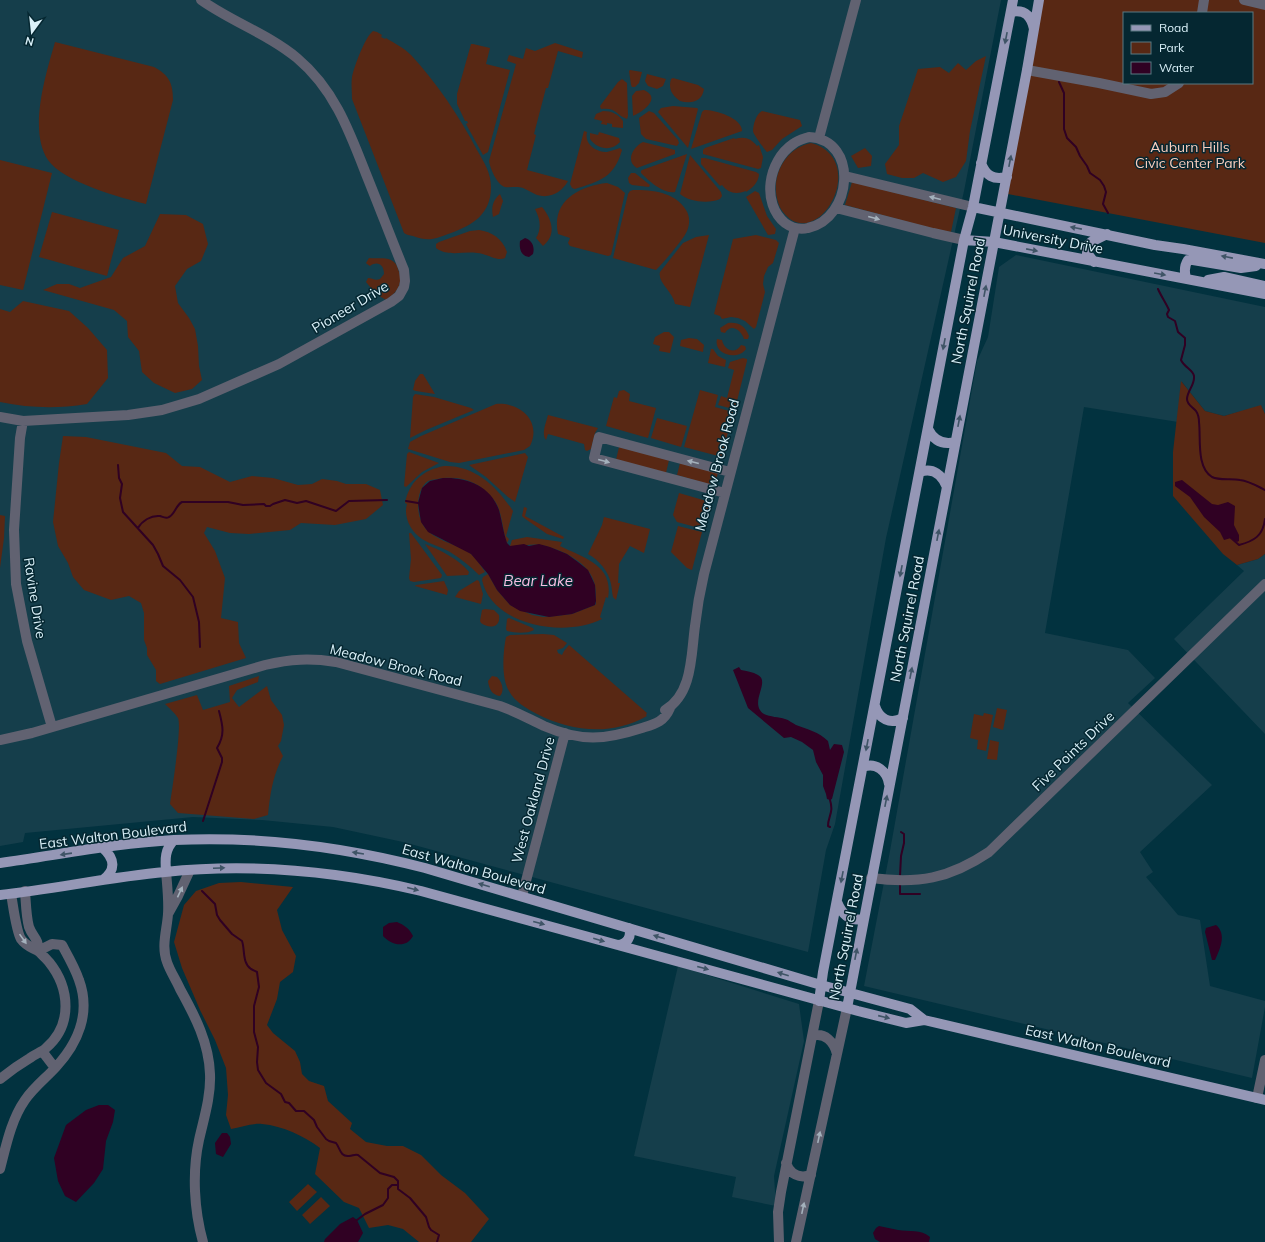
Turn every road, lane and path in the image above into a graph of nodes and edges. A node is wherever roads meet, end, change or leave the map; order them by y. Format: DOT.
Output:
graph roads {
  1 [pos="201,0"];
  2 [pos="856,0"];
  3 [pos="1014,0"];
  4 [pos="1039,0"];
  5 [pos="1204,0"];
  6 [pos="1244,0"];
  7 [pos="1265,5"];
  8 [pos="1011,12"];
  9 [pos="1202,12"];
  10 [pos="1034,29"];
  11 [pos="1027,70"];
  12 [pos="1177,84"];
  13 [pos="819,138"];
  14 [pos="981,163"];
  15 [pos="845,176"];
  16 [pos="1007,177"];
  17 [pos="973,207"];
  18 [pos="836,208"];
  19 [pos="1000,213"];
  20 [pos="795,228"];
  21 [pos="1107,234"];
  22 [pos="964,240"];
  23 [pos="994,242"];
  24 [pos="1094,262"];
  25 [pos="1264,264"];
  26 [pos="1186,278"];
  27 [pos="1202,282"];
  28 [pos="1265,286"];
  29 [pos="1265,294"];
  30 [pos="0,417"];
  31 [pos="23,421"];
  32 [pos="928,429"];
  33 [pos="955,442"];
  34 [pos="730,472"];
  35 [pos="920,472"];
  36 [pos="947,487"];
  37 [pos="725,493"];
  38 [pos="1265,584"];
  39 [pos="875,706"];
  40 [pos="903,718"];
  41 [pos="52,727"];
  42 [pos="565,733"];
  43 [pos="0,740"];
  44 [pos="863,767"];
  45 [pos="889,784"];
  46 [pos="174,840"];
  47 [pos="103,848"];
  48 [pos="0,863"];
  49 [pos="190,870"];
  50 [pos="166,871"];
  51 [pos="871,878"];
  52 [pos="103,880"];
  53 [pos="25,891"];
  54 [pos="11,894"];
  55 [pos="0,895"];
  56 [pos="522,896"];
  57 [pos="837,902"];
  58 [pos="168,914"];
  59 [pos="863,919"];
  60 [pos="28,922"];
  61 [pos="17,925"];
  62 [pos="629,928"];
  63 [pos="618,945"];
  64 [pos="38,951"];
  65 [pos="821,985"];
  66 [pos="849,992"];
  67 [pos="819,1001"];
  68 [pos="846,1008"];
  69 [pos="924,1020"];
  70 [pos="812,1036"];
  71 [pos="42,1051"];
  72 [pos="837,1054"];
  73 [pos="1265,1060"];
  74 [pos="55,1068"];
  75 [pos="0,1079"];
  76 [pos="1261,1099"];
  77 [pos="786,1163"];
  78 [pos="0,1169"];
  79 [pos="811,1175"];
  80 [pos="203,1242"];
  81 [pos="779,1242"];
  82 [pos="796,1242"];
  1 -- 31 [label="street, Pioneer Drive"];
  2 -- 13 [label="street"];
  3 -- 8 [label="main road, North Squirrel Road"];
  4 -- 10 [label="main road, North Squirrel Road"];
  5 -- 9 [label="street"];
  6 -- 7 [label="street"];
  8 -- 10 [label="main road"];
  8 -- 14 [label="main road, North Squirrel Road, one-way"];
  10 -- 11 [label="main road, North Squirrel Road"];
  11 -- 12 [label="street"];
  16 -- 11 [label="main road, North Squirrel Road, one-way"];
  13 -- 15 [label="street"];
  13 -- 20 [label="street"];
  14 -- 16 [label="main road"];
  14 -- 17 [label="main road, North Squirrel Road"];
  17 -- 15 [label="street, University Drive, one-way"];
  15 -- 18 [label="street"];
  16 -- 19 [label="main road, North Squirrel Road"];
  17 -- 19 [label="main road, University Drive"];
  17 -- 22 [label="main road, North Squirrel Road"];
  18 -- 20 [label="street"];
  18 -- 22 [label="street, University Drive, one-way"];
  21 -- 19 [label="main road, University Drive, one-way"];
  19 -- 23 [label="main road, North Squirrel Road"];
  20 -- 34 [label="street, Meadow Brook Road"];
  21 -- 24 [label="main road"];
  25 -- 21 [label="main road, University Drive, one-way"];
  22 -- 23 [label="main road, University Drive"];
  22 -- 32 [label="main road, North Squirrel Road, one-way"];
  23 -- 24 [label="main road, University Drive, one-way"];
  33 -- 23 [label="main road, North Squirrel Road, one-way"];
  24 -- 26 [label="main road, University Drive, one-way"];
  25 -- 26 [label="main road"];
  26 -- 27 [label="main road, University Drive"];
  27 -- 28 [label="main road"];
  27 -- 29 [label="main road, University Drive"];
  30 -- 31 [label="street, Pioneer Drive"];
  31 -- 41 [label="street, Ravine Drive"];
  32 -- 33 [label="main road"];
  32 -- 35 [label="main road, North Squirrel Road"];
  33 -- 36 [label="main road, North Squirrel Road"];
  34 -- 37 [label="street, Meadow Brook Road"];
  34 -- 37 [label="street, one-way"];
  35 -- 36 [label="main road"];
  35 -- 39 [label="main road, North Squirrel Road, one-way"];
  40 -- 36 [label="main road, North Squirrel Road, one-way"];
  37 -- 42 [label="street, Meadow Brook Road"];
  38 -- 51 [label="street, Five Points Drive"];
  39 -- 40 [label="main road"];
  39 -- 44 [label="main road, North Squirrel Road, one-way"];
  40 -- 45 [label="main road, North Squirrel Road"];
  41 -- 42 [label="street, Meadow Brook Road"];
  41 -- 43 [label="street, Meadow Brook Road"];
  42 -- 56 [label="street, West Oakland Drive"];
  44 -- 45 [label="main road"];
  44 -- 57 [label="main road, North Squirrel Road, one-way"];
  51 -- 45 [label="main road, North Squirrel Road, one-way"];
  46 -- 47 [label="main road, East Walton Boulevard"];
  46 -- 50 [label="main road"];
  56 -- 46 [label="main road, East Walton Boulevard, one-way"];
  47 -- 48 [label="main road, East Walton Boulevard, one-way"];
  47 -- 52 [label="main road"];
  49 -- 50 [label="main road, East Walton Boulevard"];
  58 -- 49 [label="street, one-way"];
  49 -- 63 [label="main road, East Walton Boulevard, one-way"];
  50 -- 52 [label="main road, East Walton Boulevard"];
  50 -- 58 [label="street"];
  51 -- 59 [label="main road, North Squirrel Road"];
  52 -- 53 [label="main road, East Walton Boulevard"];
  53 -- 54 [label="main road, East Walton Boulevard"];
  53 -- 60 [label="street"];
  54 -- 55 [label="main road, East Walton Boulevard"];
  54 -- 61 [label="street"];
  56 -- 62 [label="main road, East Walton Boulevard"];
  57 -- 59 [label="main road"];
  57 -- 65 [label="main road, North Squirrel Road"];
  58 -- 80 [label="street"];
  66 -- 59 [label="main road, North Squirrel Road, one-way"];
  60 -- 61 [label="street"];
  60 -- 64 [label="street"];
  61 -- 64 [label="street, one-way"];
  62 -- 63 [label="main road"];
  65 -- 62 [label="main road, East Walton Boulevard, one-way"];
  63 -- 67 [label="main road, East Walton Boulevard, one-way"];
  64 -- 71 [label="street"];
  64 -- 74 [label="street"];
  65 -- 66 [label="main road, East Walton Boulevard"];
  65 -- 67 [label="main road, North Squirrel Road"];
  66 -- 68 [label="main road, North Squirrel Road"];
  66 -- 69 [label="main road, East Walton Boulevard"];
  67 -- 68 [label="main road, East Walton Boulevard"];
  67 -- 70 [label="street, North Squirrel Road"];
  68 -- 69 [label="main road, East Walton Boulevard, one-way"];
  68 -- 72 [label="street, North Squirrel Road"];
  69 -- 76 [label="main road, East Walton Boulevard"];
  70 -- 72 [label="street"];
  70 -- 77 [label="street, North Squirrel Road"];
  71 -- 74 [label="street"];
  71 -- 75 [label="street"];
  79 -- 72 [label="street, North Squirrel Road, one-way"];
  73 -- 76 [label="street"];
  74 -- 78 [label="street"];
  77 -- 79 [label="street"];
  77 -- 81 [label="street, North Squirrel Road"];
  82 -- 79 [label="street, North Squirrel Road, one-way"];
}
